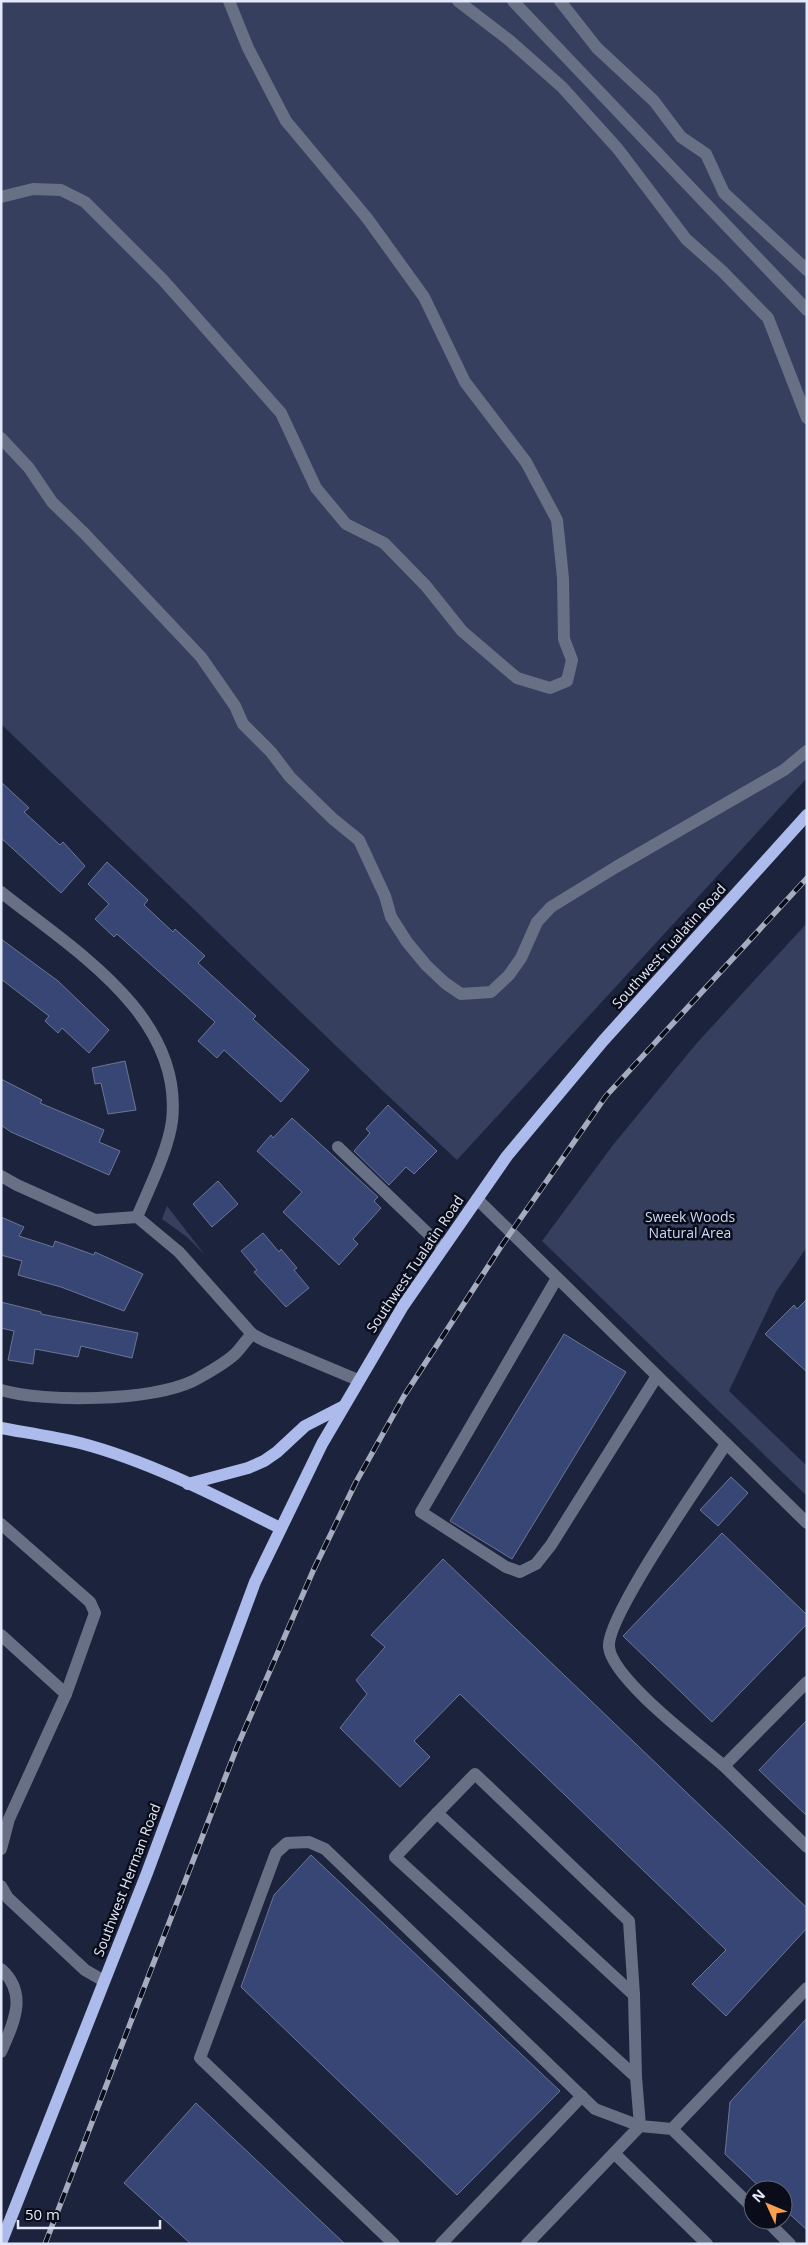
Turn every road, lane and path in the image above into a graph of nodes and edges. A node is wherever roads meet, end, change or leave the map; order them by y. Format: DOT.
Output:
graph roads {
  1 [pos="229,1"];
  2 [pos="458,1"];
  3 [pos="513,1"];
  4 [pos="560,1"];
  5 [pos="1,197"];
  6 [pos="807,270"];
  7 [pos="807,310"];
  8 [pos="807,418"];
  9 [pos="1,438"];
  10 [pos="807,751"];
  11 [pos="807,816"];
  12 [pos="1,892"];
  13 [pos="338,1147"];
  14 [pos="1,1176"];
  15 [pos="477,1199"];
  16 [pos="137,1217"];
  17 [pos="442,1247"];
  18 [pos="557,1278"];
  19 [pos="252,1334"];
  20 [pos="657,1376"];
  21 [pos="358,1380"];
  22 [pos="1,1390"];
  23 [pos="342,1407"];
  24 [pos="1,1428"];
  25 [pos="726,1444"];
  26 [pos="188,1484"];
  27 [pos="807,1523"];
  28 [pos="1,1524"];
  29 [pos="280,1528"];
  30 [pos="1,1634"];
  31 [pos="807,1682"];
  32 [pos="66,1694"];
  33 [pos="724,1766"];
  34 [pos="437,1813"];
  35 [pos="5,1815"];
  36 [pos="807,1846"];
  37 [pos="1,1849"];
  38 [pos="1,1886"];
  39 [pos="1,1969"];
  40 [pos="104,1981"];
  41 [pos="807,1988"];
  42 [pos="634,1995"];
  43 [pos="1,2052"];
  44 [pos="636,2078"];
  45 [pos="582,2096"];
  46 [pos="640,2126"];
  47 [pos="672,2129"];
  48 [pos="614,2153"];
  49 [pos="743,2198"];
  50 [pos="776,2230"];
  51 [pos="1,2243"];
  52 [pos="394,2244"];
  53 [pos="441,2244"];
  54 [pos="527,2244"];
  55 [pos="707,2244"];
  56 [pos="790,2244"];
  1 -- 5 [label="street"];
  2 -- 8 [label="street"];
  3 -- 7 [label="street"];
  4 -- 6 [label="street"];
  9 -- 10 [label="street"];
  11 -- 15 [label="main road, Southwest Tualatin Road"];
  12 -- 16 [label="street"];
  13 -- 17 [label="street"];
  14 -- 16 [label="street"];
  15 -- 17 [label="main road, Southwest Tualatin Road"];
  15 -- 18 [label="street"];
  16 -- 19 [label="street"];
  17 -- 21 [label="main road, Southwest Tualatin Road"];
  18 -- 20 [label="street"];
  18 -- 20 [label="street"];
  19 -- 21 [label="street"];
  19 -- 22 [label="street"];
  20 -- 25 [label="street"];
  21 -- 23 [label="main road, Southwest Tualatin Road"];
  23 -- 26 [label="main road"];
  23 -- 29 [label="main road, Southwest Tualatin Road"];
  24 -- 26 [label="main road"];
  25 -- 27 [label="street"];
  25 -- 33 [label="street"];
  26 -- 29 [label="main road"];
  28 -- 32 [label="street"];
  29 -- 40 [label="main road, Southwest Herman Road"];
  30 -- 32 [label="street"];
  31 -- 33 [label="street"];
  32 -- 35 [label="street"];
  33 -- 36 [label="street"];
  34 -- 42 [label="street"];
  34 -- 42 [label="street"];
  34 -- 44 [label="street"];
  35 -- 37 [label="street"];
  38 -- 40 [label="street"];
  39 -- 43 [label="street"];
  40 -- 51 [label="main road, Southwest Herman Road"];
  41 -- 47 [label="street"];
  42 -- 44 [label="street"];
  44 -- 46 [label="street"];
  45 -- 46 [label="street"];
  45 -- 52 [label="street"];
  45 -- 53 [label="street"];
  46 -- 47 [label="street"];
  46 -- 48 [label="street"];
  47 -- 49 [label="street"];
  48 -- 54 [label="street"];
  48 -- 55 [label="street"];
  50 -- 56 [label="street"];
}
